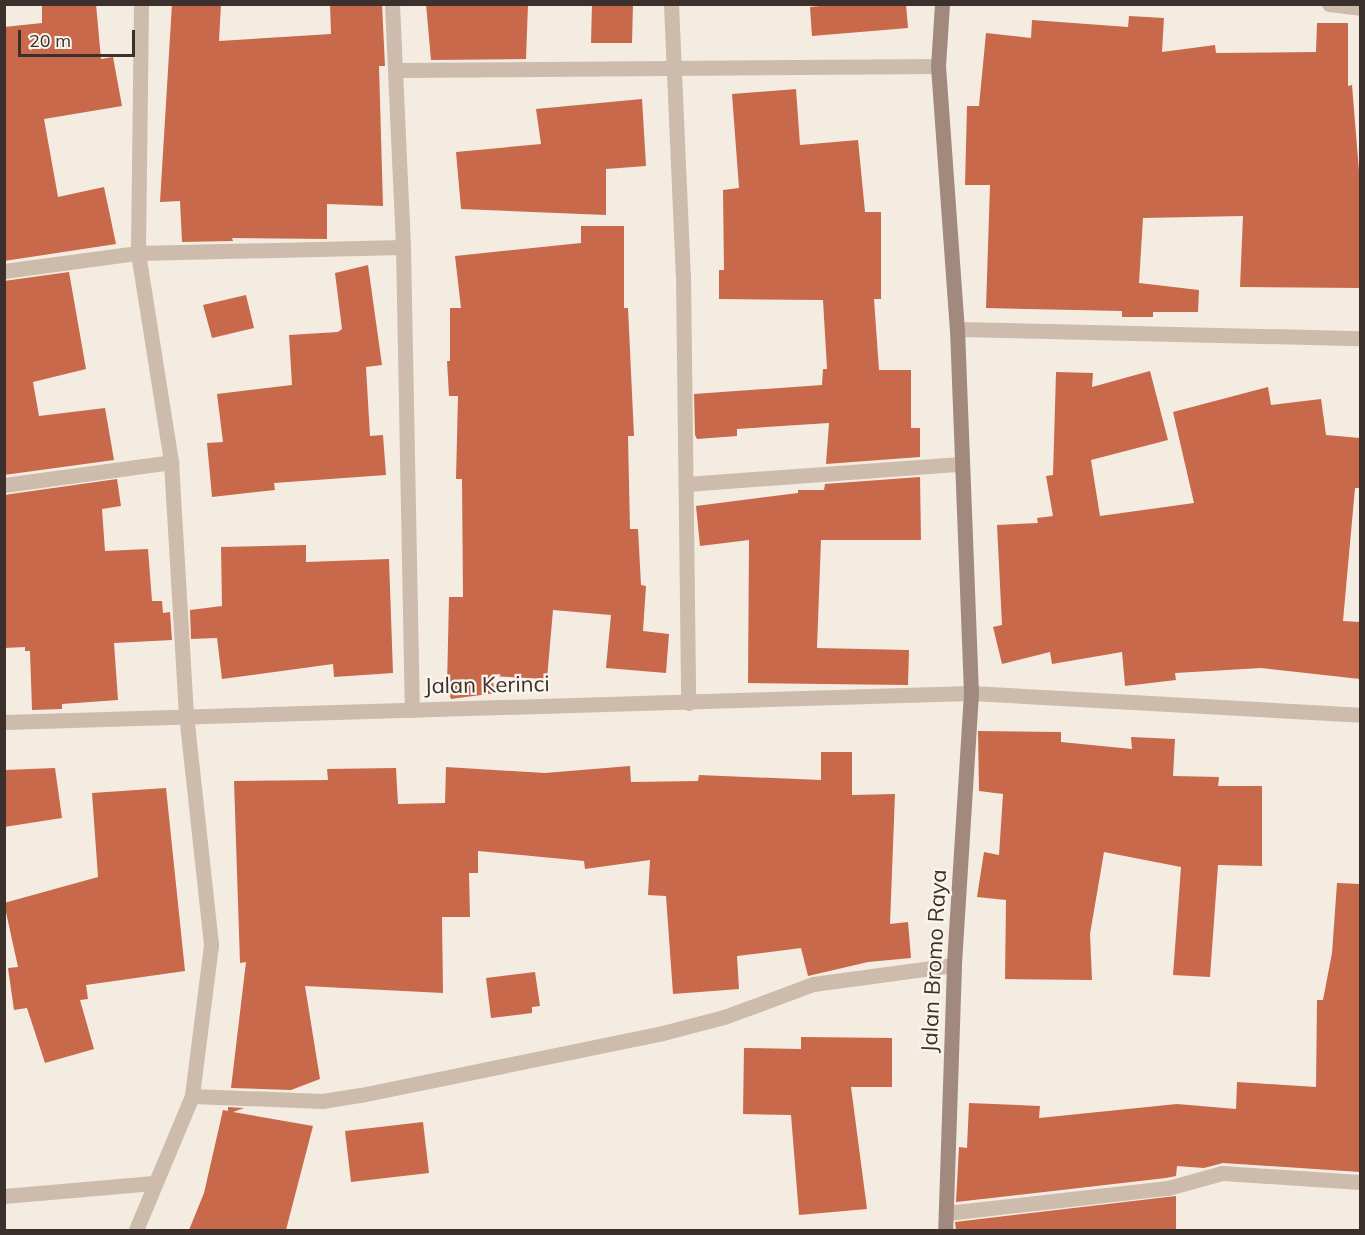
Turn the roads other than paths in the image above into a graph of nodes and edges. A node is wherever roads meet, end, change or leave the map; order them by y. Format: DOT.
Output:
graph roads {
  1 [pos="141,4"];
  2 [pos="392,4"];
  3 [pos="671,4"];
  4 [pos="942,4"];
  5 [pos="1329,4"];
  6 [pos="1360,8"];
  7 [pos="938,66"];
  8 [pos="677,69"];
  9 [pos="397,70"];
  10 [pos="403,247"];
  11 [pos="138,253"];
  12 [pos="4,271"];
  13 [pos="957,329"];
  14 [pos="1360,338"];
  15 [pos="171,462"];
  16 [pos="960,464"];
  17 [pos="686,484"];
  18 [pos="4,485"];
  19 [pos="971,693"];
  20 [pos="688,703"];
  21 [pos="412,710"];
  22 [pos="186,714"];
  23 [pos="1360,715"];
  24 [pos="4,722"];
  25 [pos="954,965"];
  26 [pos="192,1096"];
  27 [pos="1360,1182"];
  28 [pos="153,1183"];
  29 [pos="4,1196"];
  30 [pos="947,1213"];
  31 [pos="136,1230"];
  32 [pos="945,1230"];
  1 -- 11 [label="street"];
  2 -- 9 [label="street"];
  3 -- 8 [label="street"];
  4 -- 7 [label="main road, Jalan Bromo Raya"];
  5 -- 6 [label="street"];
  7 -- 8 [label="street"];
  7 -- 13 [label="main road, Jalan Bromo Raya"];
  8 -- 9 [label="street"];
  8 -- 17 [label="street"];
  9 -- 10 [label="street"];
  10 -- 11 [label="street"];
  10 -- 21 [label="street"];
  11 -- 12 [label="street"];
  11 -- 15 [label="street"];
  13 -- 14 [label="street"];
  13 -- 16 [label="main road, Jalan Bromo Raya"];
  15 -- 18 [label="street"];
  15 -- 22 [label="street"];
  16 -- 17 [label="street"];
  16 -- 19 [label="main road, Jalan Bromo Raya"];
  17 -- 20 [label="street"];
  19 -- 20 [label="street, Jalan Kerinci"];
  19 -- 23 [label="street, Jalan Kerinci"];
  19 -- 25 [label="main road, Jalan Bromo Raya"];
  20 -- 21 [label="street, Jalan Kerinci"];
  21 -- 22 [label="street, Jalan Kerinci"];
  22 -- 24 [label="street, Jalan Kerinci"];
  22 -- 26 [label="street"];
  25 -- 26 [label="street"];
  25 -- 30 [label="main road, Jalan Bromo Raya"];
  26 -- 28 [label="street"];
  27 -- 30 [label="street"];
  28 -- 29 [label="street"];
  28 -- 31 [label="street"];
  30 -- 32 [label="main road, Jalan Bromo Raya"];
}
